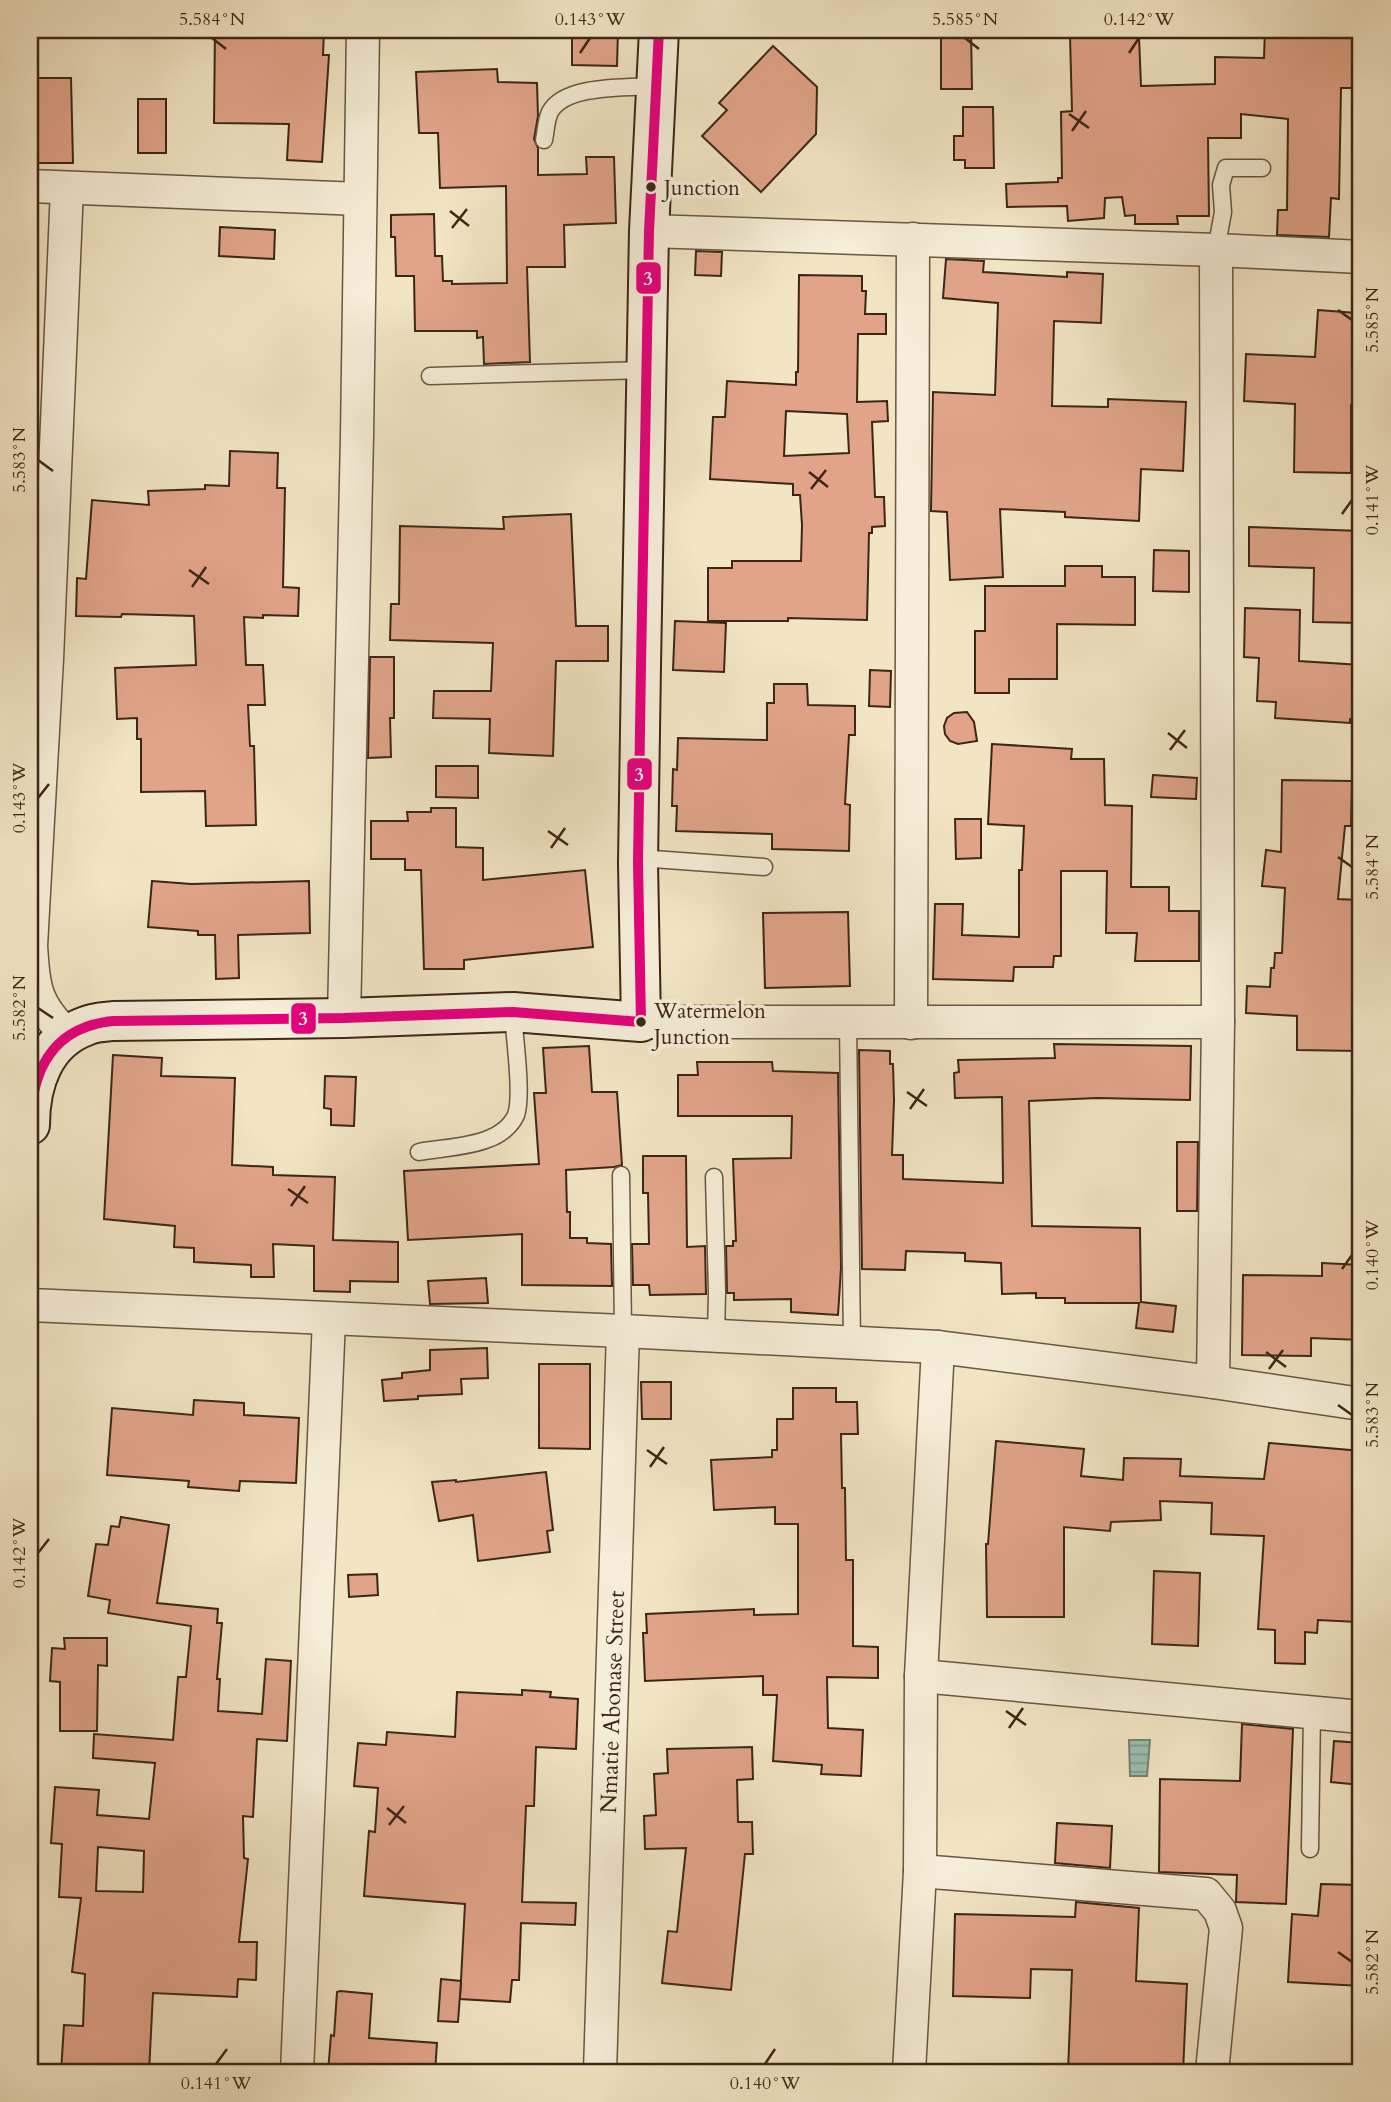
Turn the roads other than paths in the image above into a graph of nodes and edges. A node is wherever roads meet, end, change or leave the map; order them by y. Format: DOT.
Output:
graph roads {
  1 [pos="363,30"];
  2 [pos="659,30"];
  3 [pos="656,86"];
  4 [pos="544,139"];
  5 [pos="1262,169"];
  6 [pos="30,186"];
  7 [pos="67,188"];
  8 [pos="360,199"];
  9 [pos="649,231"];
  10 [pos="913,239"];
  11 [pos="1216,250"];
  12 [pos="1361,257"];
  13 [pos="648,370"];
  14 [pos="430,376"];
  15 [pos="639,858"];
  16 [pos="764,867"];
  17 [pos="513,1012"];
  18 [pos="344,1018"];
  19 [pos="1218,1022"];
  20 [pos="641,1023"];
  21 [pos="848,1023"];
  22 [pos="911,1023"];
  23 [pos="67,1035"];
  24 [pos="30,1125"];
  25 [pos="419,1152"];
  26 [pos="621,1175"];
  27 [pos="714,1177"];
  28 [pos="30,1305"];
  29 [pos="329,1319"];
  30 [pos="623,1331"];
  31 [pos="716,1336"];
  32 [pos="852,1343"];
  33 [pos="938,1348"];
  34 [pos="1213,1382"];
  35 [pos="1361,1404"];
  36 [pos="921,1676"];
  37 [pos="1312,1712"];
  38 [pos="1361,1717"];
  39 [pos="1310,1849"];
  40 [pos="920,1871"];
  41 [pos="297,2072"];
  42 [pos="600,2072"];
  43 [pos="909,2072"];
  44 [pos="1212,2072"];
  1 -- 8 [label="street"];
  2 -- 3 [label="street"];
  3 -- 4 [label="lane"];
  3 -- 9 [label="street"];
  5 -- 11 [label="lane"];
  6 -- 7 [label="street"];
  7 -- 8 [label="street"];
  7 -- 23 [label="street"];
  8 -- 18 [label="street"];
  9 -- 10 [label="street"];
  9 -- 13 [label="street"];
  10 -- 11 [label="street"];
  10 -- 22 [label="street"];
  11 -- 12 [label="street"];
  11 -- 19 [label="street"];
  13 -- 14 [label="lane"];
  13 -- 15 [label="street"];
  15 -- 16 [label="lane"];
  15 -- 20 [label="street"];
  17 -- 18 [label="street"];
  17 -- 20 [label="street"];
  17 -- 25 [label="lane"];
  18 -- 23 [label="street"];
  19 -- 22 [label="street"];
  19 -- 34 [label="street"];
  20 -- 21 [label="street"];
  21 -- 22 [label="street"];
  21 -- 32 [label="lane"];
  23 -- 24 [label="street"];
  26 -- 30 [label="lane"];
  27 -- 31 [label="lane"];
  28 -- 29 [label="street"];
  29 -- 30 [label="street"];
  29 -- 41 [label="street"];
  30 -- 31 [label="street"];
  30 -- 42 [label="street, Nmatie Abonase Street"];
  31 -- 32 [label="street"];
  32 -- 33 [label="street"];
  33 -- 34 [label="street"];
  33 -- 36 [label="street"];
  34 -- 35 [label="street"];
  36 -- 37 [label="street"];
  36 -- 40 [label="street"];
  37 -- 38 [label="street"];
  37 -- 39 [label="lane"];
  40 -- 43 [label="street"];
  40 -- 44 [label="street"];
}
